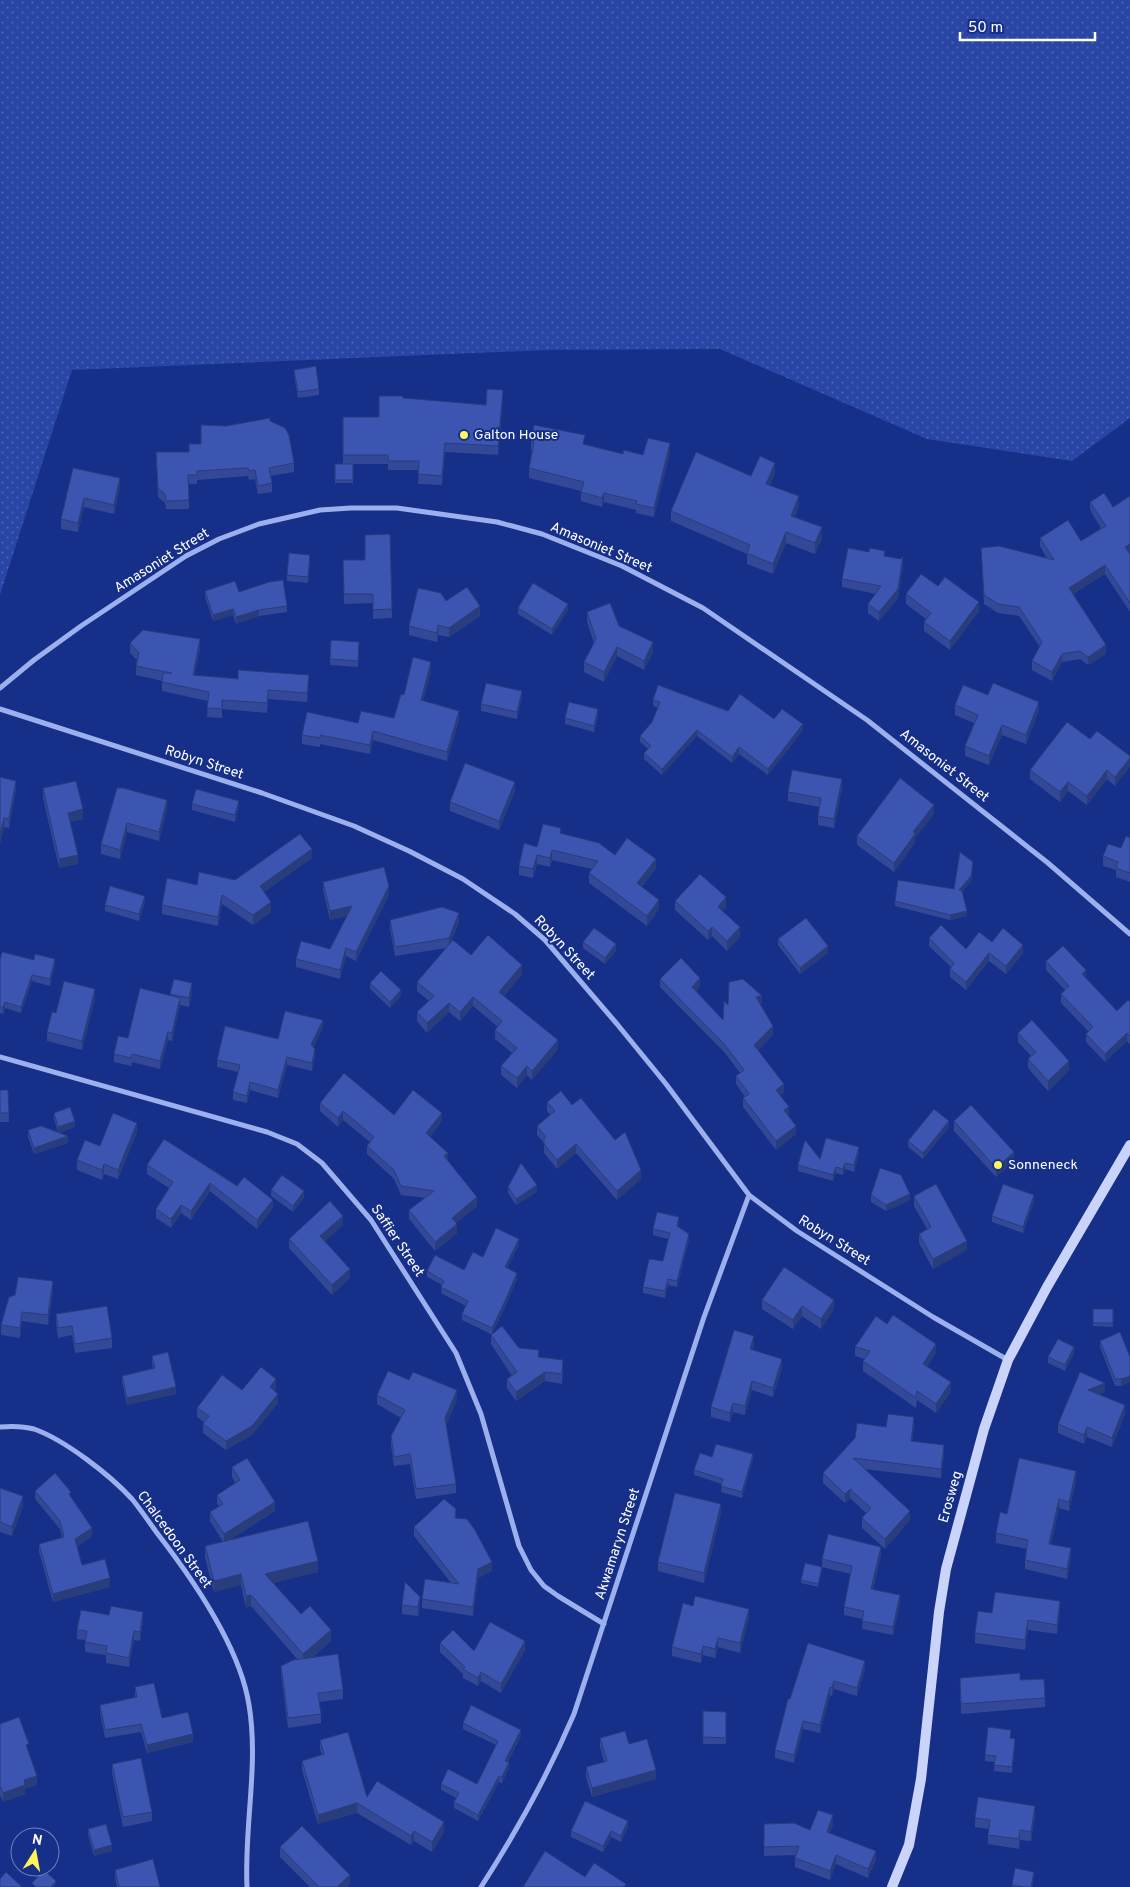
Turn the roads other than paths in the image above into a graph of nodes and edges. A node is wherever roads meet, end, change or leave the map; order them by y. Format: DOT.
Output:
graph roads {
  1 [pos="0,688"];
  2 [pos="0,709"];
  3 [pos="1130,934"];
  4 [pos="0,1057"];
  5 [pos="1130,1145"];
  6 [pos="749,1196"];
  7 [pos="1008,1360"];
  8 [pos="0,1427"];
  9 [pos="604,1624"];
  10 [pos="247,1887"];
  11 [pos="482,1887"];
  12 [pos="892,1887"];
  1 -- 3 [label="street, Amasoniet Street"];
  2 -- 6 [label="street, Robyn Street"];
  4 -- 9 [label="street, Saffier Street"];
  5 -- 7 [label="street, Erosweg"];
  6 -- 7 [label="street, Robyn Street"];
  6 -- 9 [label="street, Akwamaryn Street"];
  7 -- 12 [label="street, Erosweg"];
  8 -- 10 [label="street, Chalcedoon Street"];
  9 -- 11 [label="street, Akwamaryn Street"];
}
